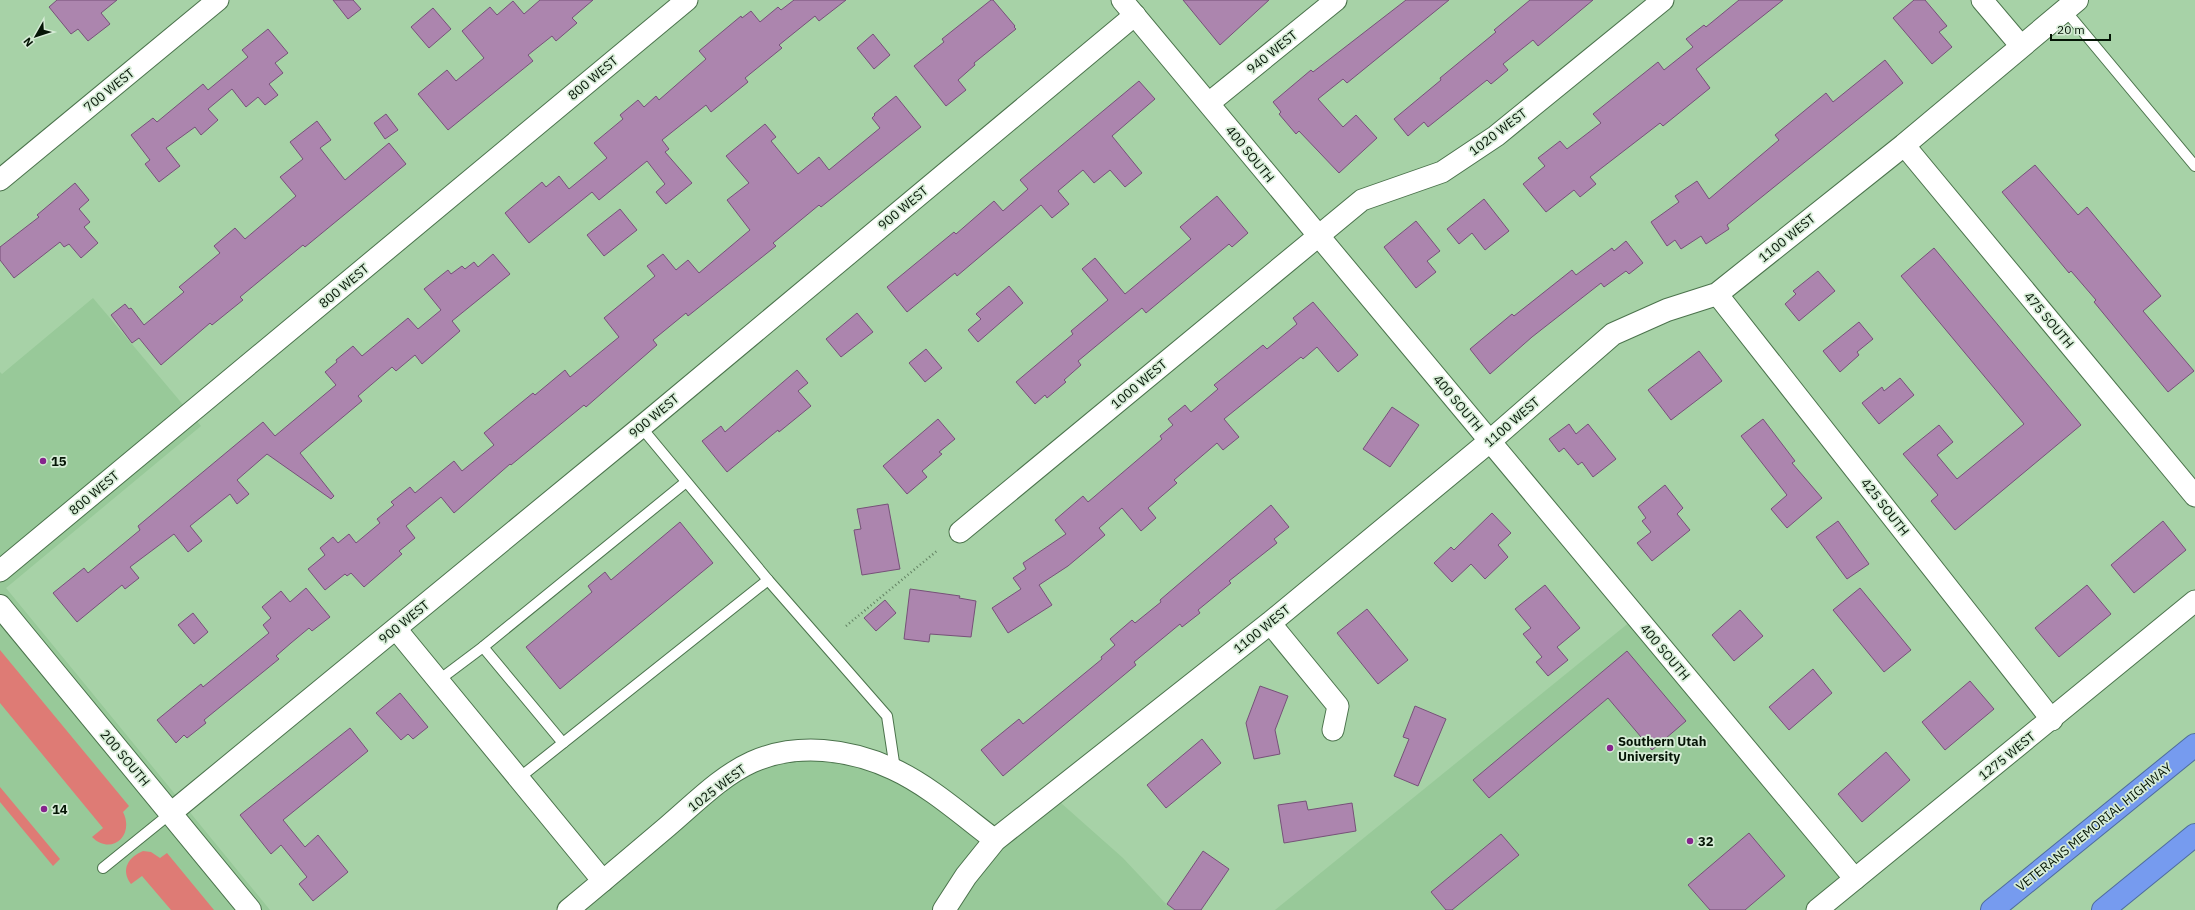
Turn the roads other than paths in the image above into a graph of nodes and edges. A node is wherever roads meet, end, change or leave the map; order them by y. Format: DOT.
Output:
graph roads {
  1 [pos="218,0"];
  2 [pos="687,0"];
  3 [pos="1336,0"];
  4 [pos="1663,0"];
  5 [pos="1982,0"];
  6 [pos="2071,5"];
  7 [pos="1129,8"];
  8 [pos="2021,46"];
  9 [pos="1209,104"];
  10 [pos="1904,145"];
  11 [pos="2195,166"];
  12 [pos="0,180"];
  13 [pos="1318,236"];
  14 [pos="1717,294"];
  15 [pos="641,427"];
  16 [pos="1490,441"];
  17 [pos="686,482"];
  18 [pos="2195,496"];
  19 [pos="960,532"];
  20 [pos="0,571"];
  21 [pos="768,580"];
  22 [pos="2195,601"];
  23 [pos="0,606"];
  24 [pos="1270,623"];
  25 [pos="396,629"];
  26 [pos="483,647"];
  27 [pos="439,680"];
  28 [pos="2052,720"];
  29 [pos="1333,730"];
  30 [pos="562,744"];
  31 [pos="2195,745"];
  32 [pos="894,770"];
  33 [pos="519,778"];
  34 [pos="171,813"];
  35 [pos="2195,835"];
  36 [pos="995,840"];
  37 [pos="103,868"];
  38 [pos="1855,880"];
  39 [pos="603,881"];
  40 [pos="250,910"];
  41 [pos="568,910"];
  42 [pos="944,910"];
  43 [pos="1817,910"];
  44 [pos="1992,910"];
  45 [pos="2103,910"];
  1 -- 12 [label="street, 700 WEST"];
  2 -- 20 [label="street, 800 WEST"];
  3 -- 9 [label="street, 940 WEST"];
  4 -- 13 [label="street, 1020 WEST"];
  5 -- 8 [label="street"];
  6 -- 8 [label="street, 1100 WEST"];
  6 -- 11 [label="lane"];
  7 -- 9 [label="street, 400 SOUTH"];
  7 -- 15 [label="street, 900 WEST"];
  8 -- 10 [label="street, 1100 WEST"];
  9 -- 13 [label="street, 400 SOUTH"];
  10 -- 14 [label="street, 1100 WEST"];
  10 -- 18 [label="street, 475 SOUTH"];
  13 -- 16 [label="street, 400 SOUTH"];
  13 -- 19 [label="street, 1000 WEST"];
  14 -- 16 [label="street, 1100 WEST"];
  14 -- 28 [label="street, 425 SOUTH"];
  15 -- 17 [label="lane"];
  15 -- 25 [label="street, 900 WEST"];
  16 -- 24 [label="street, 1100 WEST"];
  16 -- 38 [label="street, 400 SOUTH"];
  17 -- 21 [label="lane"];
  17 -- 26 [label="lane"];
  21 -- 30 [label="lane"];
  21 -- 32 [label="lane"];
  22 -- 28 [label="street, 1275 WEST"];
  23 -- 34 [label="street, 200 SOUTH"];
  24 -- 29 [label="street"];
  24 -- 36 [label="street, 1100 WEST"];
  25 -- 27 [label="street"];
  25 -- 34 [label="street, 900 WEST"];
  26 -- 27 [label="lane"];
  26 -- 30 [label="lane"];
  27 -- 33 [label="street"];
  28 -- 38 [label="street, 1275 WEST"];
  30 -- 33 [label="lane"];
  31 -- 44 [label="highway, VETERANS MEMORIAL HIGHWAY"];
  32 -- 36 [label="street, 1025 WEST"];
  32 -- 39 [label="street, 1025 WEST"];
  33 -- 39 [label="street"];
  34 -- 37 [label="lane"];
  34 -- 40 [label="street, 200 SOUTH"];
  35 -- 45 [label="highway"];
  36 -- 42 [label="street, 1100 WEST"];
  38 -- 43 [label="street, 1275 WEST"];
  39 -- 41 [label="street, 1025 WEST"];
}
